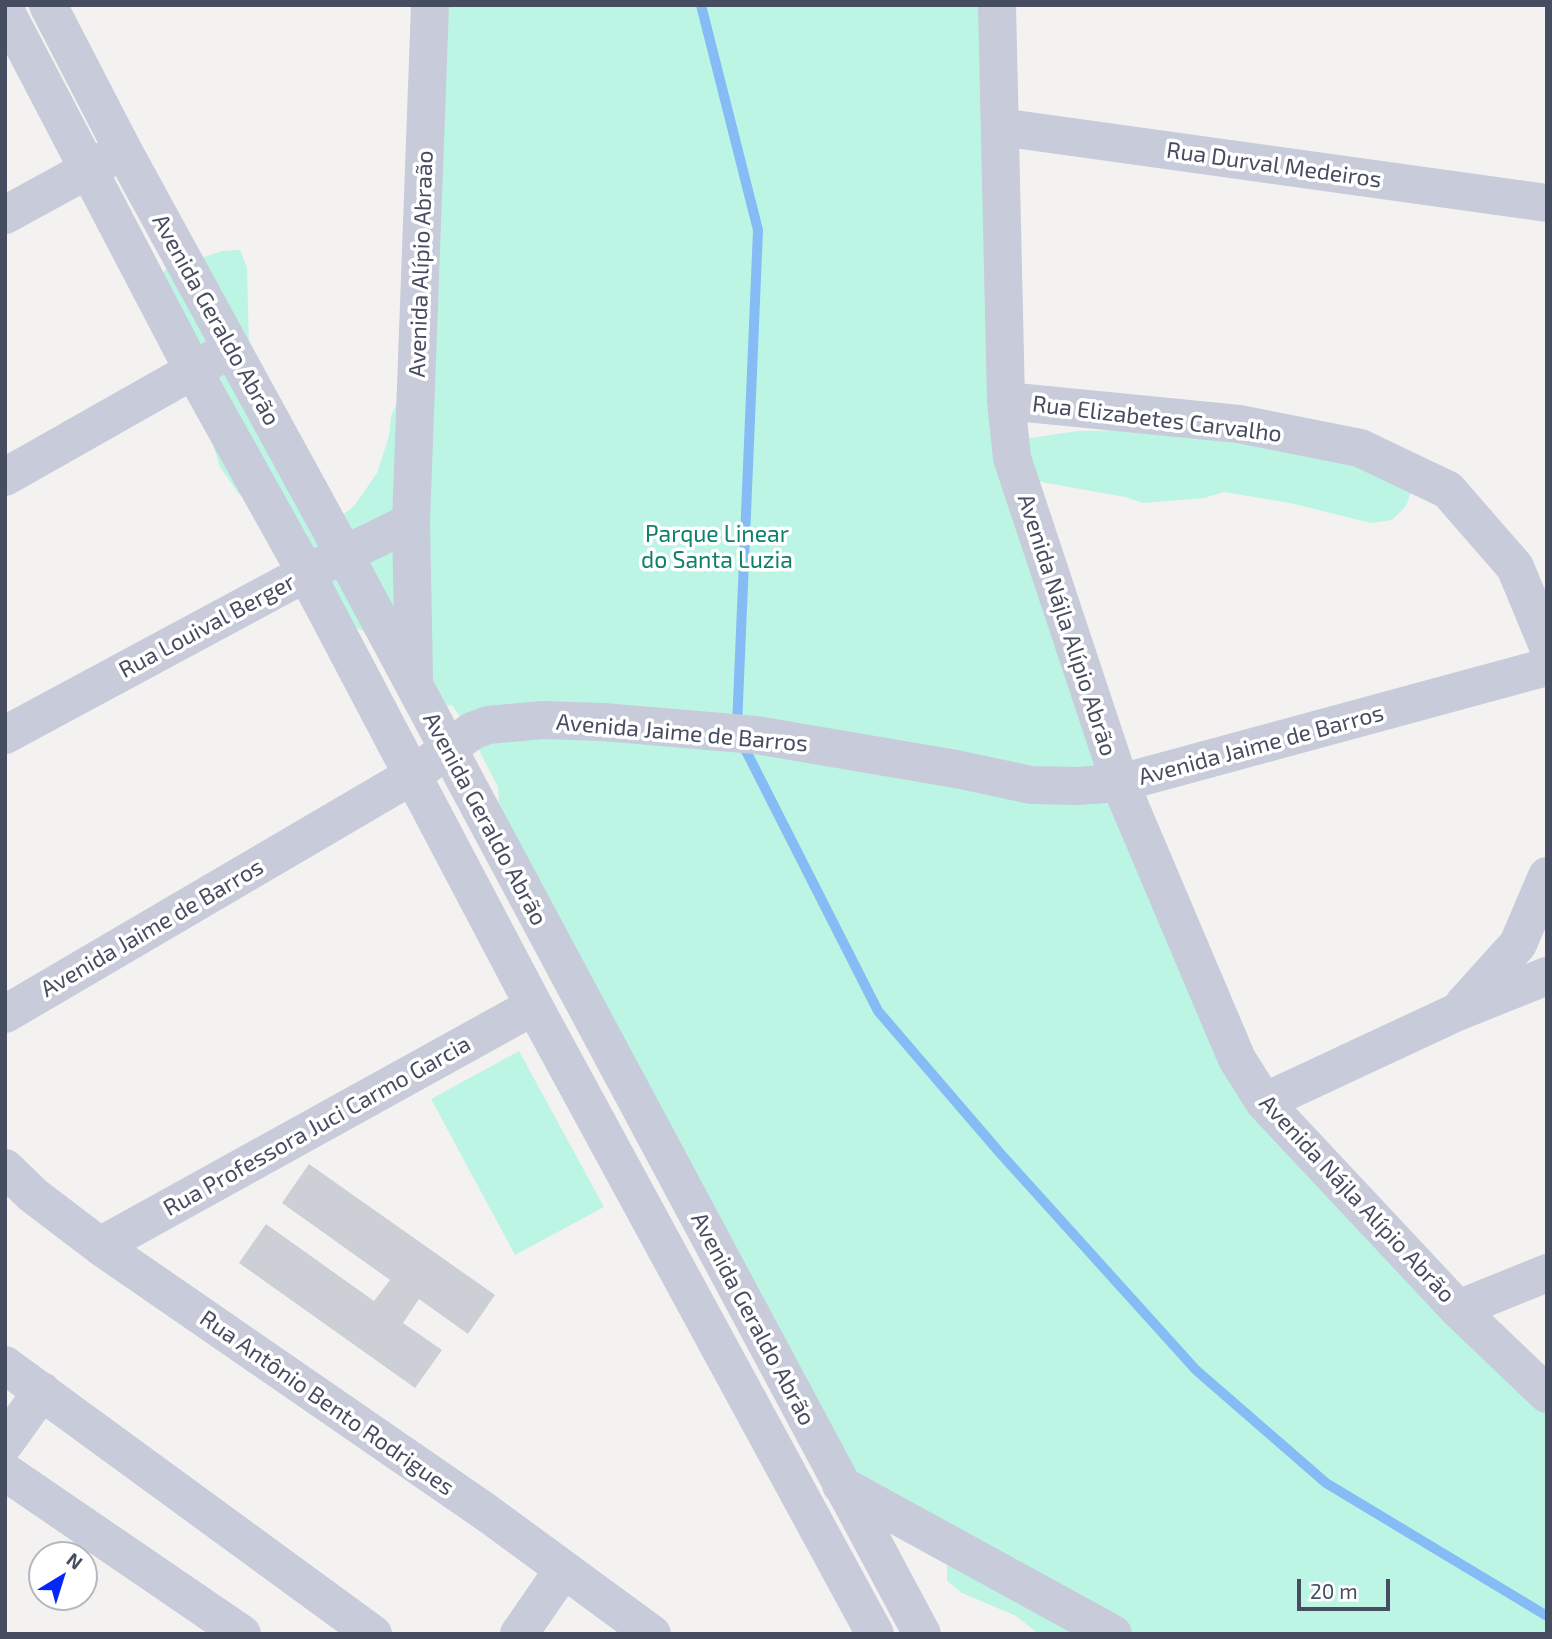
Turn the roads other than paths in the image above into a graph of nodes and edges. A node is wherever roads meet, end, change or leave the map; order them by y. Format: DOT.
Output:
graph roads {
  1 [pos="48,5"];
  2 [pos="430,5"];
  3 [pos="997,5"];
  4 [pos="5,10"];
  5 [pos="1000,127"];
  6 [pos="123,150"];
  7 [pos="89,170"];
  8 [pos="1547,203"];
  9 [pos="5,215"];
  10 [pos="232,349"];
  11 [pos="193,370"];
  12 [pos="1006,401"];
  13 [pos="5,477"];
  14 [pos="411,522"];
  15 [pos="344,554"];
  16 [pos="306,573"];
  17 [pos="1547,644"];
  18 [pos="1547,667"];
  19 [pos="414,686"];
  20 [pos="5,735"];
  21 [pos="448,751"];
  22 [pos="413,775"];
  23 [pos="1119,783"];
  24 [pos="1547,876"];
  25 [pos="1547,976"];
  26 [pos="534,1006"];
  27 [pos="1457,1012"];
  28 [pos="5,1014"];
  29 [pos="1264,1102"];
  30 [pos="5,1168"];
  31 [pos="100,1246"];
  32 [pos="1547,1273"];
  33 [pos="1458,1309"];
  34 [pos="5,1365"];
  35 [pos="43,1391"];
  36 [pos="1547,1394"];
  37 [pos="5,1443"];
  38 [pos="5,1472"];
  39 [pos="842,1485"];
  40 [pos="802,1497"];
  41 [pos="562,1570"];
  42 [pos="243,1634"];
  43 [pos="373,1634"];
  44 [pos="519,1634"];
  45 [pos="652,1634"];
  46 [pos="875,1634"];
  47 [pos="922,1634"];
  48 [pos="1113,1634"];
  1 -- 6 [label="street, Avenida Geraldo Abrão"];
  2 -- 14 [label="street, Avenida Alípio Abraão"];
  3 -- 5 [label="street, Avenida Nájla Alípio Abrão"];
  4 -- 7 [label="street, Avenida Geraldo Abrão"];
  5 -- 8 [label="street, Rua Durval Medeiros"];
  5 -- 12 [label="street, Avenida Nájla Alípio Abrão"];
  6 -- 7 [label="street"];
  6 -- 10 [label="street, Avenida Geraldo Abrão"];
  7 -- 9 [label="street"];
  7 -- 11 [label="street, Avenida Geraldo Abrão"];
  10 -- 11 [label="street"];
  10 -- 15 [label="street, Avenida Geraldo Abrão"];
  11 -- 13 [label="street"];
  11 -- 16 [label="street, Avenida Geraldo Abrão"];
  12 -- 17 [label="street, Rua Elizabetes Carvalho"];
  12 -- 23 [label="street, Avenida Nájla Alípio Abrão"];
  14 -- 15 [label="street, Rua Louival Berger"];
  14 -- 19 [label="street, Avenida Alípio Abraão"];
  15 -- 16 [label="street, Rua Louival Berger"];
  15 -- 19 [label="street, Avenida Geraldo Abrão"];
  16 -- 20 [label="street, Rua Louival Berger"];
  16 -- 22 [label="street, Avenida Geraldo Abrão"];
  18 -- 23 [label="street, Avenida Jaime de Barros"];
  19 -- 21 [label="street, Avenida Geraldo Abrão"];
  21 -- 22 [label="street, Avenida Jaime de Barros"];
  21 -- 23 [label="street, Avenida Jaime de Barros"];
  21 -- 39 [label="street, Avenida Geraldo Abrão"];
  22 -- 26 [label="street, Avenida Geraldo Abrão"];
  22 -- 28 [label="street, Avenida Jaime de Barros"];
  23 -- 29 [label="street, Avenida Nájla Alípio Abrão"];
  24 -- 27 [label="street"];
  25 -- 27 [label="street"];
  26 -- 31 [label="street, Rua Professora Juci Carmo Garcia"];
  26 -- 40 [label="street, Avenida Geraldo Abrão"];
  27 -- 29 [label="street"];
  29 -- 33 [label="street, Avenida Nájla Alípio Abrão"];
  30 -- 31 [label="street, Rua Antônio Bento Rodrigues"];
  31 -- 41 [label="street, Rua Antônio Bento Rodrigues"];
  32 -- 33 [label="street"];
  33 -- 36 [label="street, Avenida Nájla Alípio Abrão"];
  34 -- 35 [label="street"];
  35 -- 37 [label="street"];
  35 -- 43 [label="street"];
  38 -- 42 [label="street"];
  39 -- 40 [label="street"];
  39 -- 47 [label="street, Avenida Geraldo Abrão"];
  39 -- 48 [label="street"];
  40 -- 46 [label="street, Avenida Geraldo Abrão"];
  41 -- 44 [label="street"];
  41 -- 45 [label="street, Rua Antônio Bento Rodrigues"];
}
